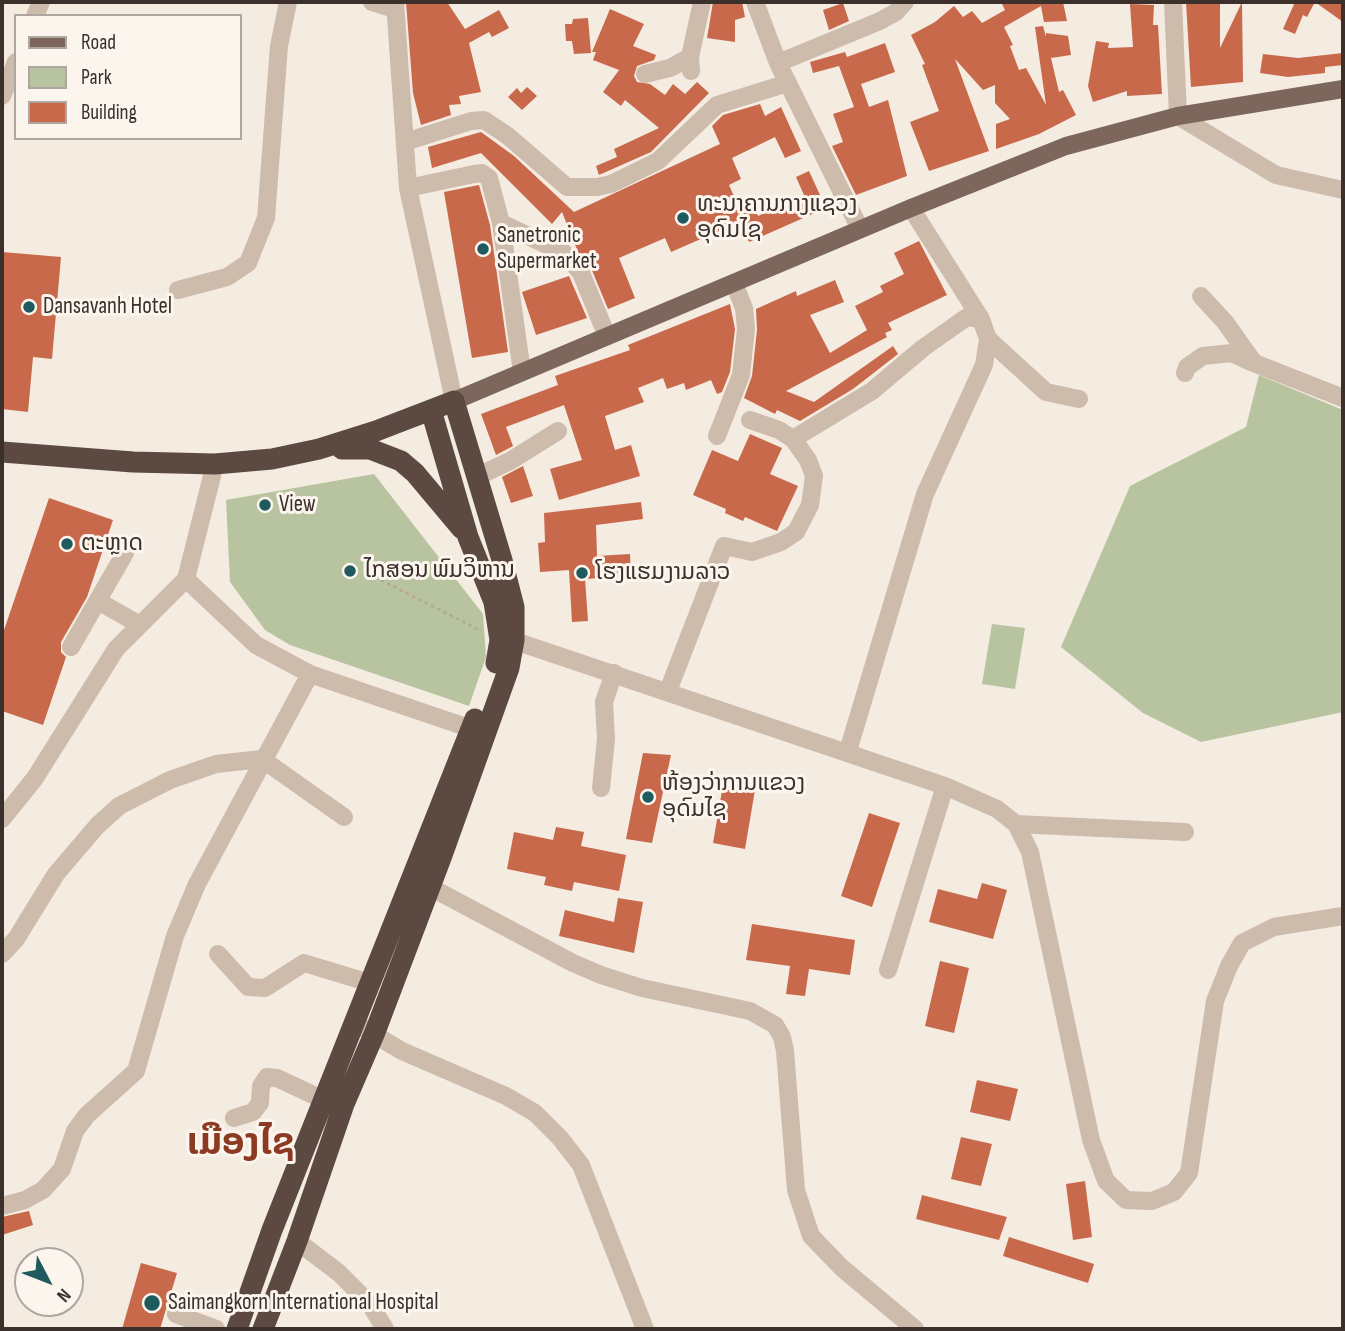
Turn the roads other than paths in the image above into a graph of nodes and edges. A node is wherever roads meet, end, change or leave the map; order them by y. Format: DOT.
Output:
graph roads {
  1 [pos="288,2"];
  2 [pos="372,2"];
  3 [pos="702,2"];
  4 [pos="755,2"];
  5 [pos="905,2"];
  6 [pos="1172,2"];
  7 [pos="395,5"];
  8 [pos="778,63"];
  9 [pos="14,67"];
  10 [pos="645,74"];
  11 [pos="788,83"];
  12 [pos="1343,89"];
  13 [pos="2,96"];
  14 [pos="1178,116"];
  15 [pos="405,142"];
  16 [pos="408,188"];
  17 [pos="1343,190"];
  18 [pos="911,208"];
  19 [pos="501,223"];
  20 [pos="860,229"];
  21 [pos="734,282"];
  22 [pos="178,290"];
  23 [pos="1201,296"];
  24 [pos="981,318"];
  25 [pos="607,336"];
  26 [pos="988,340"];
  27 [pos="1254,363"];
  28 [pos="522,372"];
  29 [pos="1185,373"];
  30 [pos="1079,398"];
  31 [pos="1343,398"];
  32 [pos="454,401"];
  33 [pos="431,410"];
  34 [pos="750,420"];
  35 [pos="558,430"];
  36 [pos="717,436"];
  37 [pos="793,439"];
  38 [pos="319,449"];
  39 [pos="2,452"];
  40 [pos="215,464"];
  41 [pos="476,477"];
  42 [pos="468,537"];
  43 [pos="125,553"];
  44 [pos="186,579"];
  45 [pos="97,601"];
  46 [pos="140,625"];
  47 [pos="504,639"];
  48 [pos="71,648"];
  49 [pos="614,673"];
  50 [pos="310,674"];
  51 [pos="668,691"];
  52 [pos="472,729"];
  53 [pos="848,751"];
  54 [pos="262,759"];
  55 [pos="945,786"];
  56 [pos="601,788"];
  57 [pos="344,817"];
  58 [pos="2,820"];
  59 [pos="1016,824"];
  60 [pos="1185,832"];
  61 [pos="432,855"];
  62 [pos="430,887"];
  63 [pos="1343,916"];
  64 [pos="2,954"];
  65 [pos="218,954"];
  66 [pos="888,970"];
  67 [pos="370,983"];
  68 [pos="355,1023"];
  69 [pos="375,1032"];
  70 [pos="324,1100"];
  71 [pos="234,1118"];
  72 [pos="2,1206"];
  73 [pos="297,1241"];
  74 [pos="176,1314"];
  75 [pos="216,1329"];
  76 [pos="237,1329"];
  77 [pos="263,1329"];
  78 [pos="385,1329"];
  79 [pos="645,1329"];
  80 [pos="915,1329"];
  1 -- 22 [label="street"];
  2 -- 7 [label="street"];
  3 -- 10 [label="street"];
  4 -- 8 [label="street"];
  5 -- 8 [label="street"];
  6 -- 14 [label="street"];
  7 -- 15 [label="street"];
  8 -- 11 [label="street"];
  9 -- 13 [label="street"];
  11 -- 15 [label="street"];
  11 -- 20 [label="street"];
  12 -- 14 [label="main road"];
  14 -- 17 [label="street"];
  14 -- 18 [label="main road"];
  15 -- 16 [label="street"];
  16 -- 19 [label="street"];
  16 -- 32 [label="street"];
  18 -- 20 [label="main road"];
  18 -- 24 [label="street"];
  19 -- 25 [label="street"];
  19 -- 28 [label="street"];
  20 -- 21 [label="main road"];
  21 -- 25 [label="main road"];
  21 -- 36 [label="street"];
  23 -- 27 [label="street"];
  24 -- 26 [label="street"];
  24 -- 37 [label="street"];
  25 -- 28 [label="main road"];
  26 -- 30 [label="street"];
  26 -- 53 [label="street"];
  27 -- 29 [label="street"];
  27 -- 31 [label="street"];
  28 -- 32 [label="main road"];
  32 -- 33 [label="highway"];
  32 -- 41 [label="highway"];
  33 -- 38 [label="highway"];
  33 -- 42 [label="highway"];
  34 -- 37 [label="street"];
  35 -- 41 [label="street"];
  37 -- 51 [label="street"];
  38 -- 40 [label="highway"];
  38 -- 42 [label="highway"];
  39 -- 40 [label="highway"];
  40 -- 44 [label="street"];
  41 -- 47 [label="highway"];
  42 -- 47 [label="highway"];
  43 -- 45 [label="street"];
  44 -- 46 [label="street"];
  44 -- 50 [label="street"];
  45 -- 46 [label="street"];
  45 -- 48 [label="street"];
  46 -- 58 [label="street"];
  47 -- 49 [label="street"];
  47 -- 52 [label="highway"];
  47 -- 61 [label="highway"];
  49 -- 51 [label="street"];
  49 -- 56 [label="street"];
  50 -- 52 [label="street"];
  50 -- 54 [label="street"];
  51 -- 53 [label="street"];
  52 -- 61 [label="highway"];
  53 -- 55 [label="street"];
  54 -- 57 [label="street"];
  54 -- 64 [label="street"];
  54 -- 72 [label="street"];
  55 -- 59 [label="street"];
  55 -- 66 [label="street"];
  59 -- 60 [label="street"];
  59 -- 63 [label="street"];
  61 -- 62 [label="highway"];
  61 -- 67 [label="highway"];
  62 -- 69 [label="highway"];
  62 -- 80 [label="street"];
  65 -- 67 [label="street"];
  67 -- 68 [label="highway"];
  68 -- 69 [label="street"];
  68 -- 70 [label="highway"];
  69 -- 73 [label="highway"];
  69 -- 79 [label="street"];
  70 -- 71 [label="street"];
  70 -- 76 [label="highway"];
  73 -- 77 [label="highway"];
  73 -- 78 [label="street"];
  74 -- 75 [label="street"];
}
